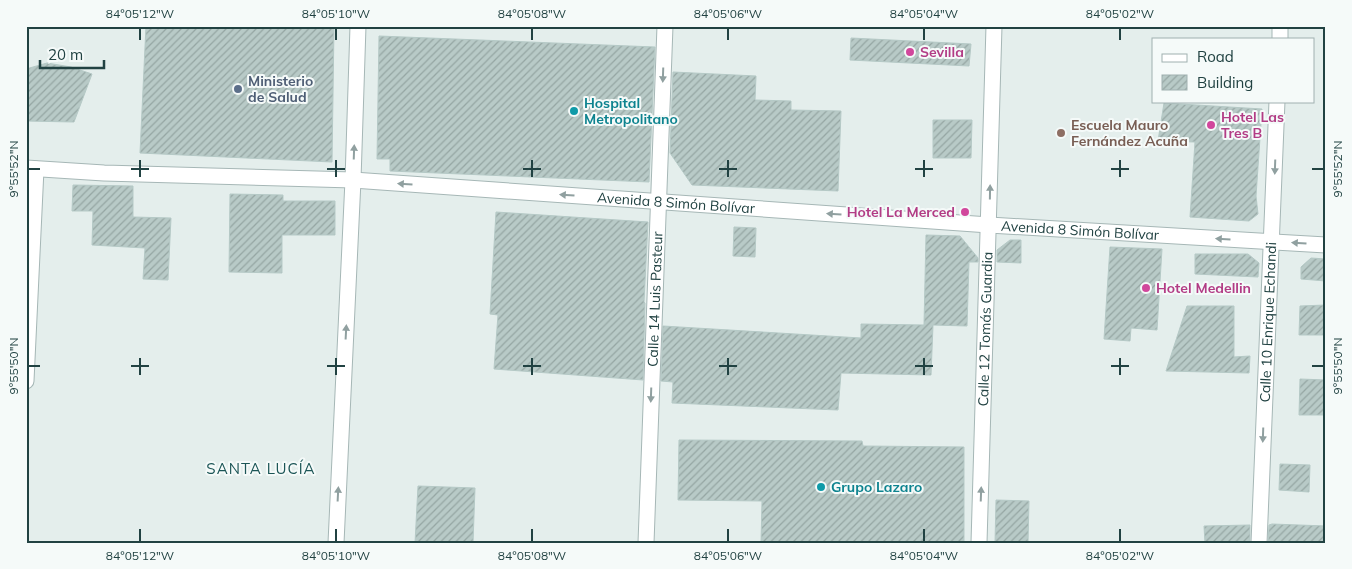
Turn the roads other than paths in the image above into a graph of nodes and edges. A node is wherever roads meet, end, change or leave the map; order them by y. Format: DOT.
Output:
graph roads {
  1 [pos="358,26"];
  2 [pos="665,26"];
  3 [pos="994,26"];
  4 [pos="1277,102"];
  5 [pos="31,168"];
  6 [pos="353,180"];
  7 [pos="659,201"];
  8 [pos="989,225"];
  9 [pos="1272,241"];
  10 [pos="1326,245"];
  11 [pos="26,381"];
  12 [pos="336,543"];
  13 [pos="646,543"];
  14 [pos="979,543"];
  15 [pos="1259,543"];
  6 -- 1 [label="street, one-way"];
  2 -- 7 [label="street, Calle 14 Luis Pasteur, one-way"];
  8 -- 3 [label="street, Calle 12 Tomás Guardia, one-way"];
  4 -- 9 [label="street, Calle 10 Enrique Echandi, one-way"];
  5 -- 6 [label="street, Avenida 8 Simón Bolívar"];
  5 -- 11 [label="street"];
  7 -- 6 [label="street, Avenida 8 Simón Bolívar, one-way"];
  12 -- 6 [label="street, one-way"];
  8 -- 7 [label="street, Avenida 8 Simón Bolívar, one-way"];
  7 -- 13 [label="street, Calle 14 Luis Pasteur, one-way"];
  9 -- 8 [label="street, Avenida 8 Simón Bolívar, one-way"];
  14 -- 8 [label="street, Calle 12 Tomás Guardia, one-way"];
  10 -- 9 [label="street, Avenida 8 Simón Bolívar, one-way"];
  9 -- 15 [label="street, Calle 10 Enrique Echandi, one-way"];
}
